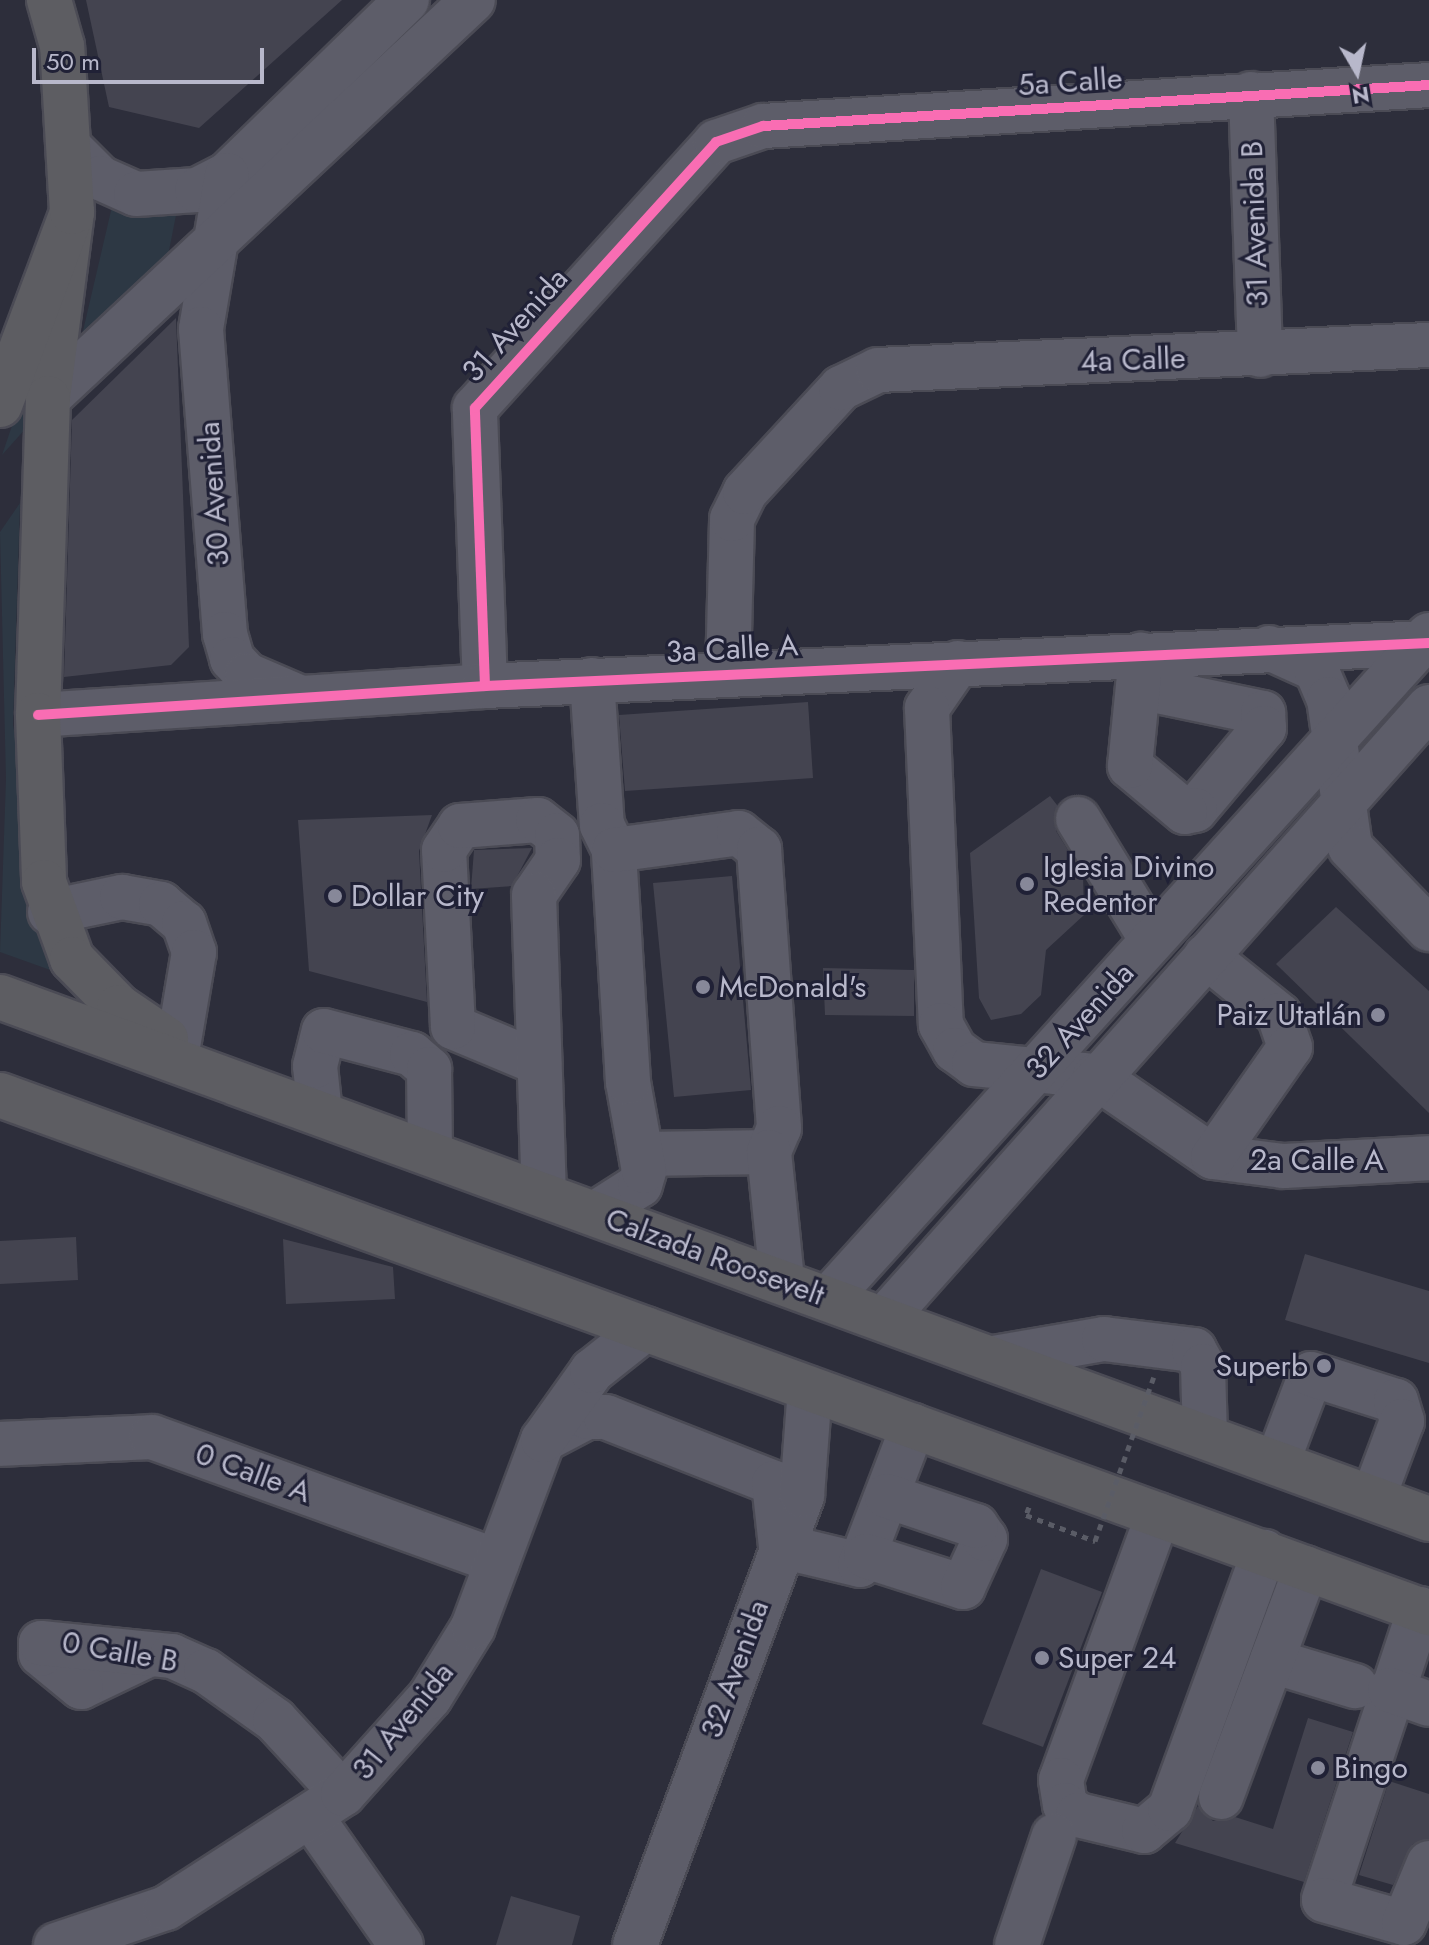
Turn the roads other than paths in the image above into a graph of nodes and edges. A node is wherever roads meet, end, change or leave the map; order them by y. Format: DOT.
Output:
graph roads {
  1 [pos="49,0"];
  2 [pos="407,0"];
  3 [pos="473,0"];
  4 [pos="1429,85"];
  5 [pos="1251,94"];
  6 [pos="716,142"];
  7 [pos="72,150"];
  8 [pos="227,175"];
  9 [pos="72,212"];
  10 [pos="211,251"];
  11 [pos="1429,345"];
  12 [pos="1260,355"];
  13 [pos="48,398"];
  14 [pos="0,405"];
  15 [pos="1427,640"];
  16 [pos="1269,648"];
  17 [pos="958,663"];
  18 [pos="882,666"];
  19 [pos="728,673"];
  20 [pos="592,680"];
  21 [pos="485,686"];
  22 [pos="298,697"];
  23 [pos="1429,707"];
  24 [pos="927,708"];
  25 [pos="38,715"];
  26 [pos="1334,746"];
  27 [pos="1340,812"];
  28 [pos="1078,819"];
  29 [pos="614,850"];
  30 [pos="50,912"];
  31 [pos="1429,929"];
  32 [pos="1152,940"];
  33 [pos="1206,956"];
  34 [pos="0,997"];
  35 [pos="178,1047"];
  36 [pos="539,1063"];
  37 [pos="1040,1065"];
  38 [pos="1095,1076"];
  39 [pos="244,1085"];
  40 [pos="0,1095"];
  41 [pos="320,1113"];
  42 [pos="769,1152"];
  43 [pos="430,1153"];
  44 [pos="642,1154"];
  45 [pos="1213,1157"];
  46 [pos="1429,1158"];
  47 [pos="544,1194"];
  48 [pos="596,1213"];
  49 [pos="782,1280"];
  50 [pos="829,1298"];
  51 [pos="885,1318"];
  52 [pos="645,1329"];
  53 [pos="994,1358"];
  54 [pos="810,1389"];
  55 [pos="913,1426"];
  56 [pos="1205,1436"];
  57 [pos="543,1440"];
  58 [pos="0,1444"];
  59 [pos="1277,1463"];
  60 [pos="887,1496"];
  61 [pos="1373,1498"];
  62 [pos="1158,1515"];
  63 [pos="1429,1519"];
  64 [pos="781,1546"];
  65 [pos="1264,1552"];
  66 [pos="866,1556"];
  67 [pos="497,1561"];
  68 [pos="1306,1568"];
  69 [pos="1424,1611"];
  70 [pos="41,1643"];
  71 [pos="1272,1661"];
  72 [pos="1391,1694"];
  73 [pos="1221,1797"];
  74 [pos="328,1806"];
  75 [pos="1054,1836"];
  76 [pos="1429,1863"];
  77 [pos="390,1939"];
  78 [pos="56,1945"];
  79 [pos="635,1945"];
  80 [pos="1017,1945"];
  1 -- 7 [label="highway"];
  2 -- 8 [label="street"];
  3 -- 10 [label="street"];
  4 -- 5 [label="street, 5a Calle"];
  5 -- 6 [label="street, 5a Calle"];
  5 -- 12 [label="street, 31 Avenida B"];
  6 -- 21 [label="street, 31 Avenida"];
  7 -- 8 [label="street"];
  7 -- 9 [label="highway"];
  8 -- 10 [label="street, 30 Avenida"];
  9 -- 13 [label="highway"];
  9 -- 14 [label="highway"];
  10 -- 13 [label="street"];
  10 -- 22 [label="street, 30 Avenida"];
  11 -- 12 [label="street, 4a Calle"];
  12 -- 19 [label="street, 4a Calle"];
  13 -- 25 [label="highway"];
  15 -- 16 [label="street, 3a Calle A"];
  15 -- 26 [label="street, 32 Avenida"];
  16 -- 17 [label="street, 3a Calle A"];
  16 -- 26 [label="street"];
  17 -- 18 [label="street, 3a Calle A"];
  17 -- 24 [label="street"];
  18 -- 19 [label="street, 3a Calle A"];
  18 -- 24 [label="street"];
  19 -- 20 [label="street, 3a Calle A"];
  20 -- 21 [label="street, 3a Calle A"];
  20 -- 29 [label="street"];
  21 -- 22 [label="street, 3a Calle A"];
  22 -- 25 [label="street, 3a Calle A"];
  23 -- 27 [label="street, 32 Avenida"];
  24 -- 37 [label="street, 2a Calle A"];
  25 -- 30 [label="highway"];
  26 -- 27 [label="street"];
  26 -- 32 [label="street, 32 Avenida"];
  27 -- 31 [label="street"];
  27 -- 33 [label="street, 32 Avenida"];
  28 -- 32 [label="street"];
  29 -- 42 [label="street"];
  29 -- 44 [label="street"];
  30 -- 35 [label="highway"];
  30 -- 35 [label="street"];
  32 -- 37 [label="street, 32 Avenida"];
  33 -- 38 [label="street, 32 Avenida"];
  33 -- 45 [label="street"];
  34 -- 39 [label="highway, Calzada Roosevelt"];
  35 -- 39 [label="highway"];
  36 -- 36 [label="street"];
  36 -- 47 [label="street"];
  37 -- 38 [label="street, 2a Calle A"];
  37 -- 50 [label="street, 32 Avenida"];
  38 -- 45 [label="street, 2a Calle A"];
  38 -- 51 [label="street, 32 Avenida"];
  39 -- 41 [label="highway, Calzada Roosevelt"];
  40 -- 52 [label="highway"];
  41 -- 43 [label="highway, Calzada Roosevelt"];
  41 -- 43 [label="street"];
  42 -- 44 [label="street"];
  42 -- 49 [label="street"];
  43 -- 47 [label="highway, Calzada Roosevelt"];
  44 -- 48 [label="street"];
  45 -- 46 [label="street, 2a Calle A"];
  47 -- 48 [label="highway, Calzada Roosevelt"];
  48 -- 49 [label="highway, Calzada Roosevelt"];
  49 -- 50 [label="highway, Calzada Roosevelt"];
  50 -- 51 [label="highway, Calzada Roosevelt"];
  51 -- 53 [label="highway, Calzada Roosevelt"];
  52 -- 54 [label="highway"];
  52 -- 57 [label="street, 31 Avenida"];
  53 -- 56 [label="highway, Calzada Roosevelt"];
  53 -- 56 [label="street"];
  54 -- 55 [label="highway"];
  54 -- 64 [label="street, 32 Avenida"];
  55 -- 60 [label="street"];
  55 -- 62 [label="highway"];
  56 -- 59 [label="highway, Calzada Roosevelt"];
  57 -- 64 [label="street"];
  57 -- 67 [label="street, 31 Avenida"];
  58 -- 67 [label="street, 0 Calle A"];
  59 -- 61 [label="highway, Calzada Roosevelt"];
  59 -- 61 [label="street"];
  60 -- 66 [label="street"];
  60 -- 66 [label="street"];
  61 -- 63 [label="highway, Calzada Roosevelt"];
  62 -- 65 [label="highway"];
  62 -- 65 [label="street"];
  64 -- 66 [label="street"];
  64 -- 79 [label="street, 32 Avenida"];
  65 -- 68 [label="highway"];
  67 -- 74 [label="street, 31 Avenida"];
  68 -- 69 [label="highway"];
  68 -- 71 [label="street"];
  69 -- 72 [label="street"];
  70 -- 74 [label="street, 0 Calle B"];
  71 -- 72 [label="street"];
  71 -- 73 [label="street"];
  72 -- 76 [label="street"];
  74 -- 77 [label="street, 0 Calle B"];
  74 -- 78 [label="street, 31 Avenida"];
  75 -- 80 [label="street"];
}
